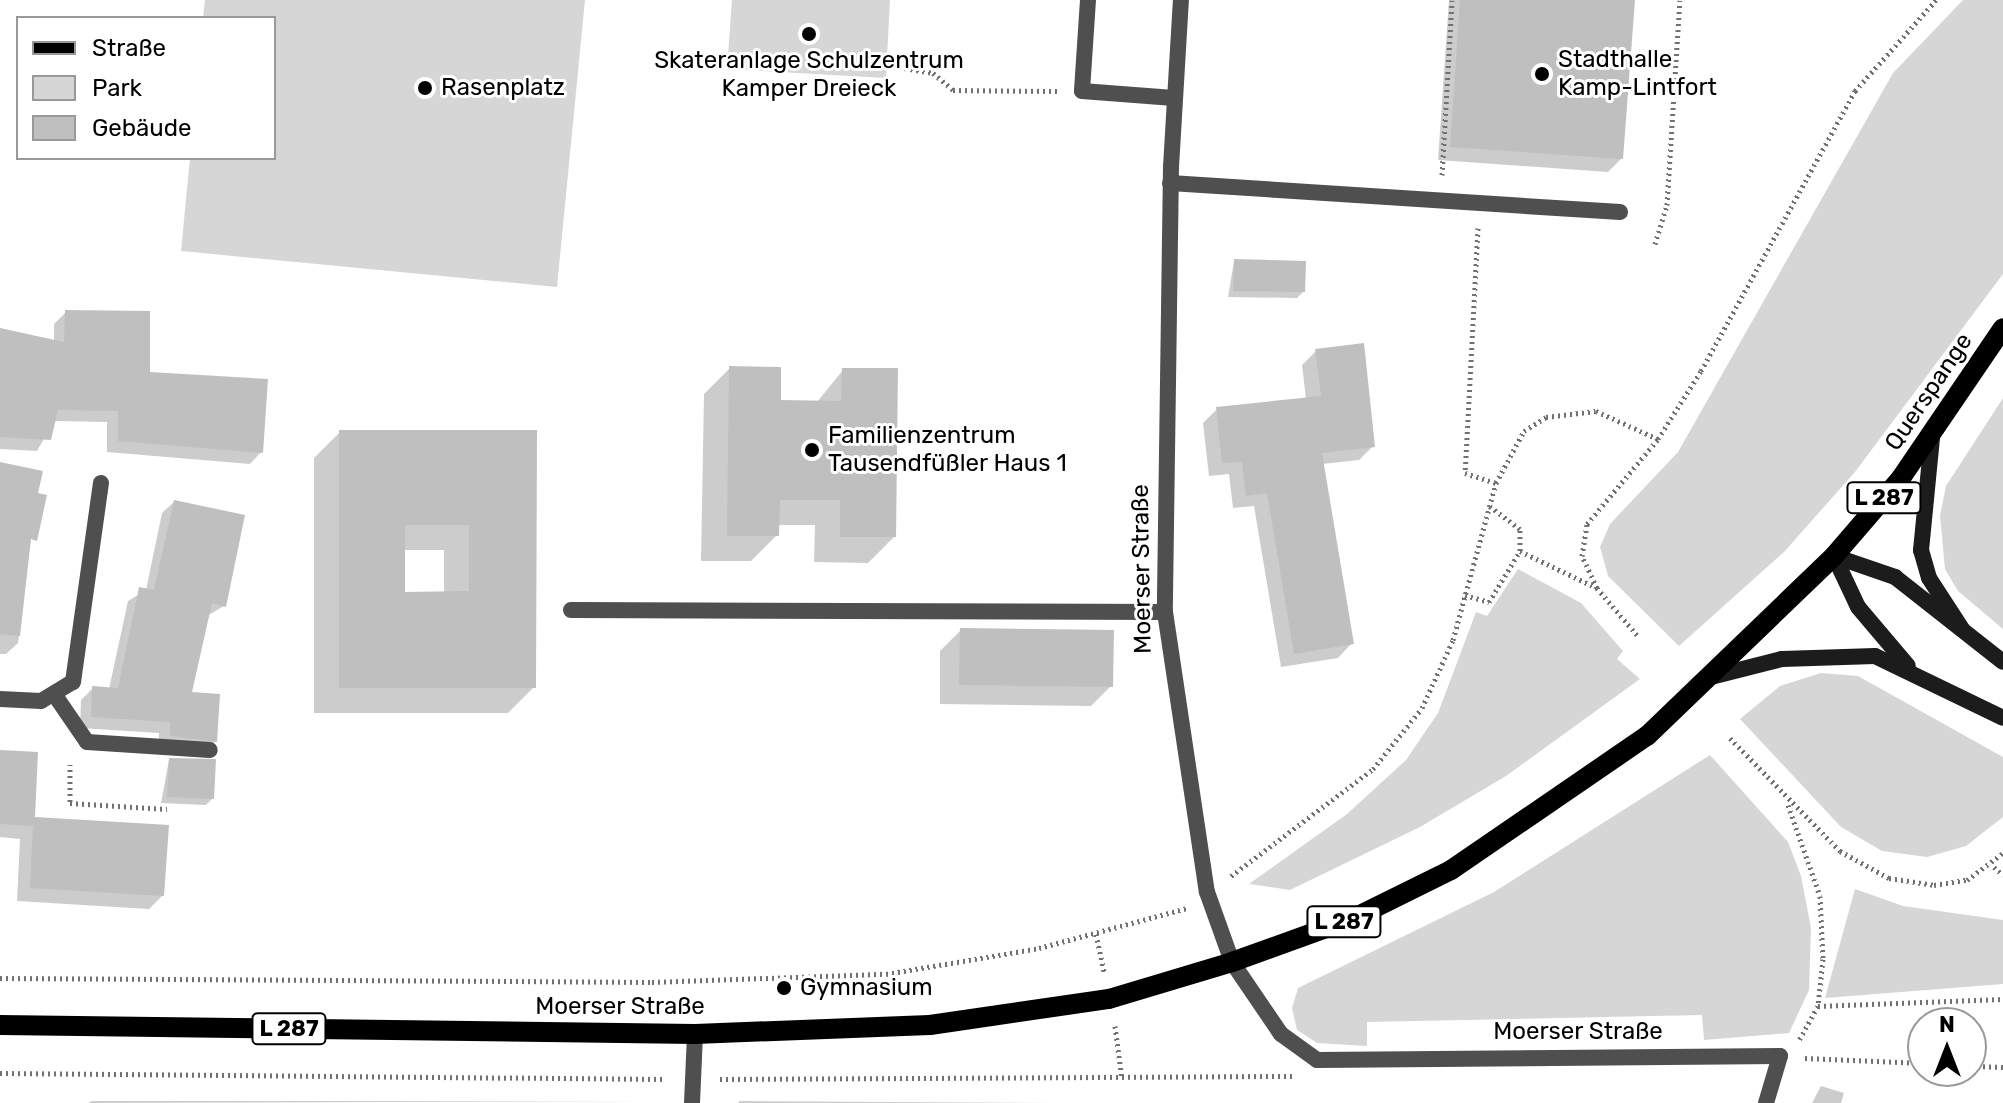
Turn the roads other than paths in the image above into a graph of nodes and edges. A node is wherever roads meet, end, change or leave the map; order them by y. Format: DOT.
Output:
graph roads {
  1 [pos="1088,0"];
  2 [pos="1181,0"];
  3 [pos="1174,98"];
  4 [pos="1171,175"];
  5 [pos="1620,212"];
  6 [pos="2003,328"];
  7 [pos="1932,438"];
  8 [pos="101,483"];
  9 [pos="1834,556"];
  10 [pos="571,610"];
  11 [pos="1165,612"];
  12 [pos="1962,629"];
  13 [pos="2003,662"];
  14 [pos="1908,666"];
  15 [pos="1711,677"];
  16 [pos="54,694"];
  17 [pos="0,699"];
  18 [pos="2003,718"];
  19 [pos="210,750"];
  20 [pos="1232,962"];
  21 [pos="0,1025"];
  22 [pos="695,1034"];
  23 [pos="692,1103"];
  24 [pos="1766,1103"];
  1 -- 3 [label="street"];
  2 -- 3 [label="street, Moerser Straße"];
  3 -- 4 [label="street, Moerser Straße"];
  4 -- 5 [label="street"];
  4 -- 11 [label="street, Moerser Straße"];
  6 -- 7 [label="main road, Querspange / L 287"];
  7 -- 9 [label="main road, Querspange / L 287"];
  7 -- 12 [label="main road"];
  8 -- 16 [label="street"];
  9 -- 12 [label="main road"];
  9 -- 14 [label="main road, Moerser Straße"];
  9 -- 15 [label="main road, Moerser Straße / L 287"];
  10 -- 11 [label="street"];
  11 -- 20 [label="street, Moerser Straße"];
  12 -- 13 [label="main road"];
  14 -- 15 [label="main road, Moerser Straße"];
  14 -- 18 [label="main road, Moerser Straße"];
  15 -- 20 [label="main road, Moerser Straße / L 287"];
  16 -- 17 [label="street"];
  16 -- 19 [label="street"];
  20 -- 22 [label="main road, Moerser Straße / L 287"];
  20 -- 24 [label="street, Moerser Straße"];
  21 -- 22 [label="main road, Moerser Straße / L 287"];
  22 -- 23 [label="street"];
}
